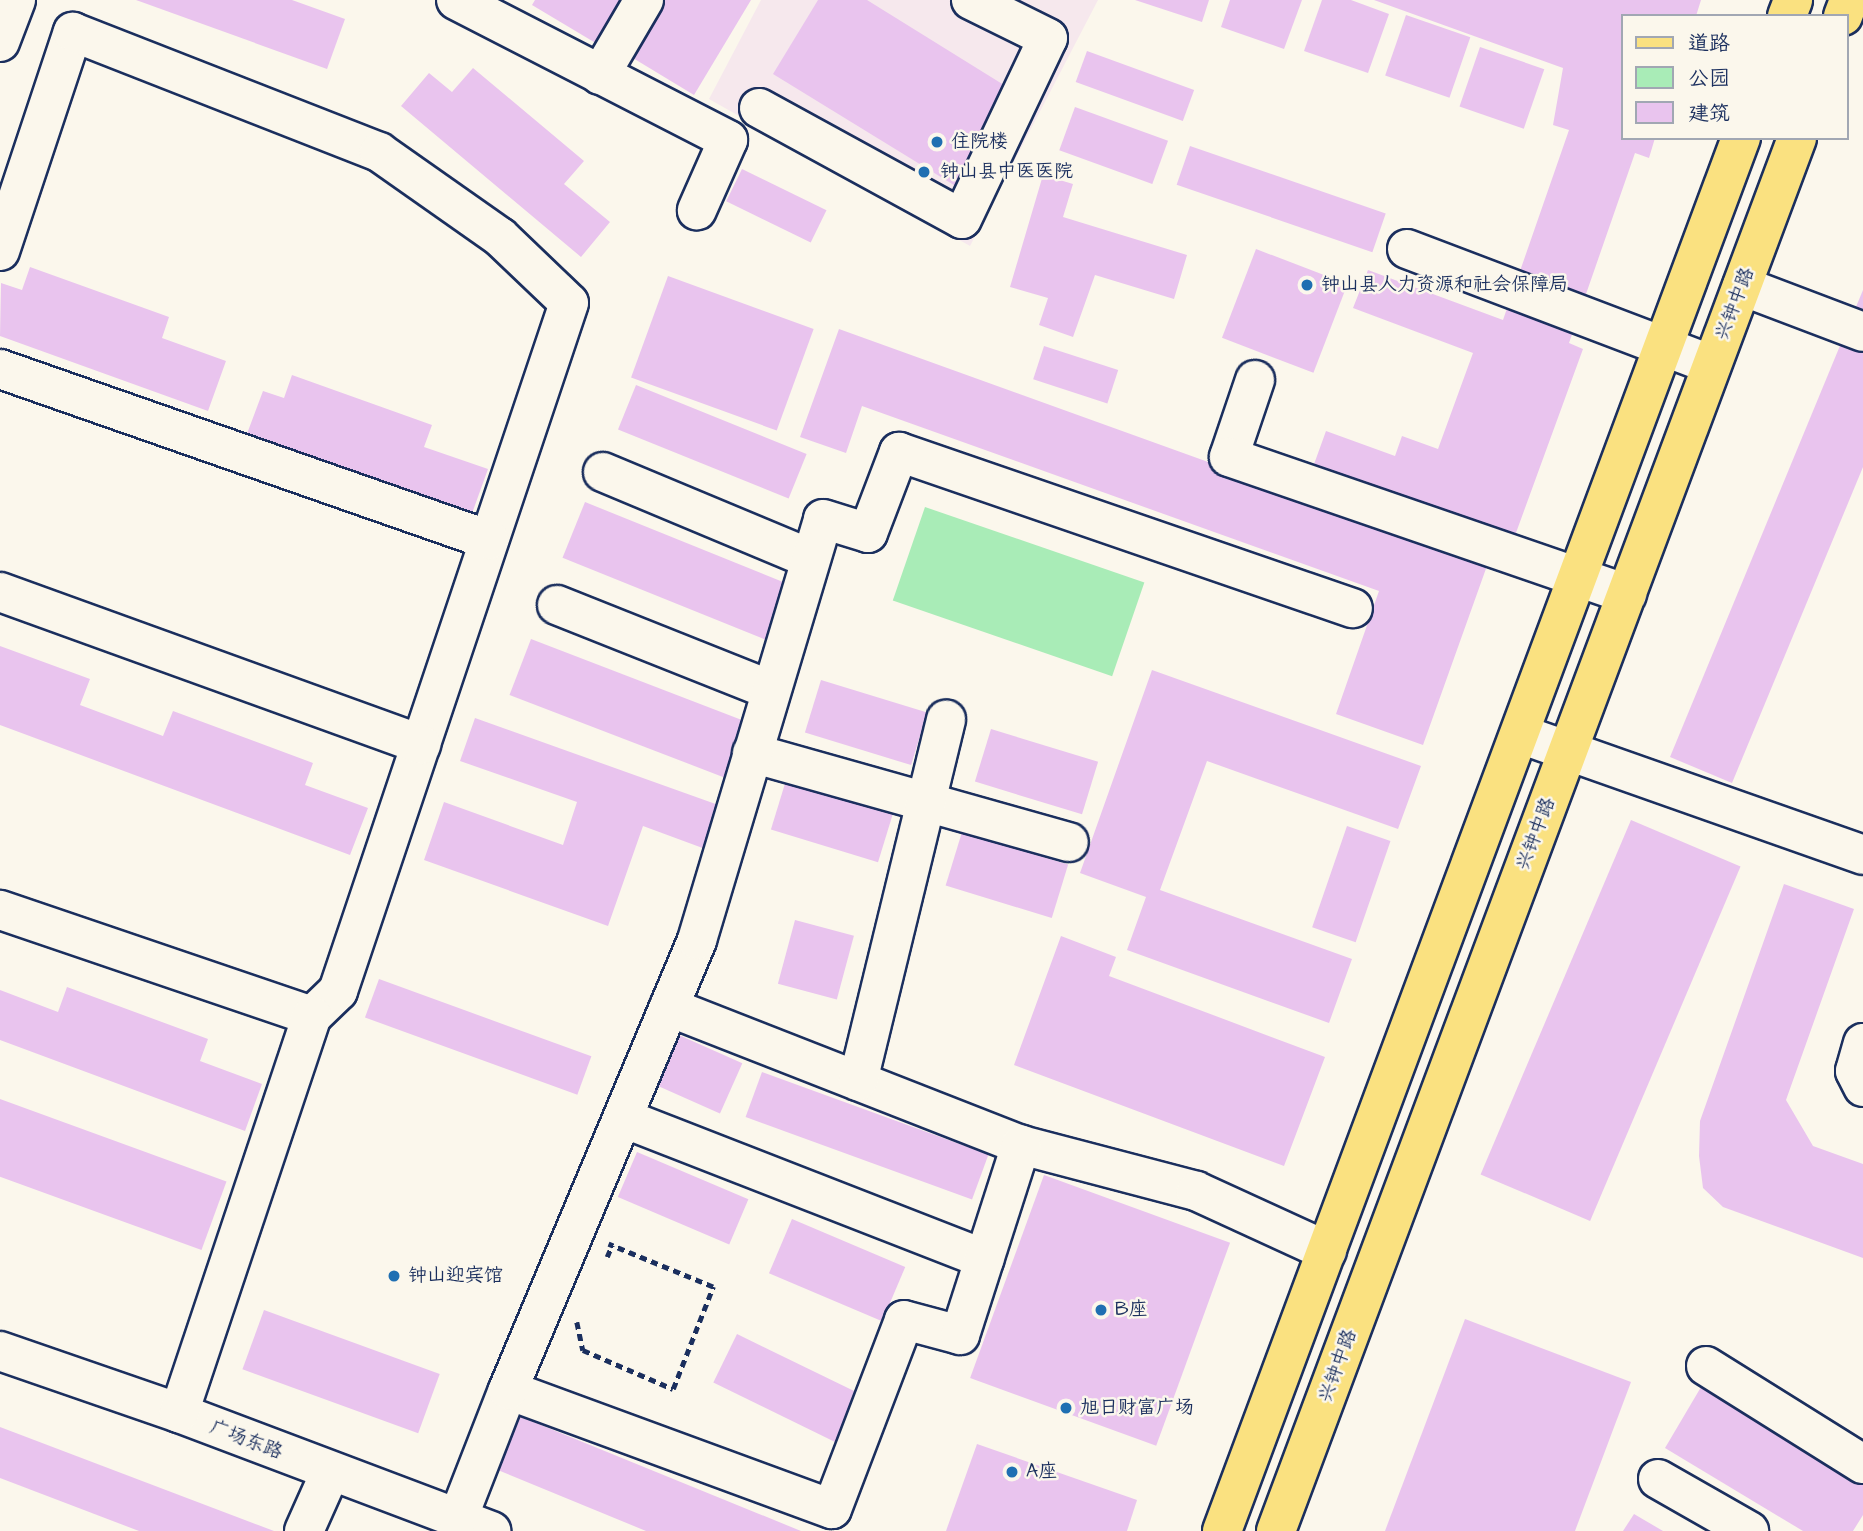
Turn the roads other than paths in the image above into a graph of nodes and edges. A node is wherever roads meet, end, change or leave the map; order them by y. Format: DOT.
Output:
graph roads {
  1 [pos="16,0"];
  2 [pos="456,0"];
  3 [pos="644,0"];
  4 [pos="971,0"];
  5 [pos="518,14"];
  6 [pos="0,42"];
  7 [pos="600,75"];
  8 [pos="759,108"];
  9 [pos="1740,140"];
  10 [pos="1796,140"];
  11 [pos="697,210"];
  12 [pos="1406,249"];
  13 [pos="0,251"];
  14 [pos="1742,286"];
  15 [pos="1863,332"];
  16 [pos="1663,349"];
  17 [pos="1712,365"];
  18 [pos="0,369"];
  19 [pos="1255,380"];
  20 [pos="603,472"];
  21 [pos="489,540"];
  22 [pos="809,558"];
  23 [pos="1577,579"];
  24 [pos="0,592"];
  25 [pos="1627,594"];
  26 [pos="557,605"];
  27 [pos="1353,608"];
  28 [pos="771,690"];
  29 [pos="946,720"];
  30 [pos="1520,734"];
  31 [pos="421,744"];
  32 [pos="1567,751"];
  33 [pos="752,753"];
  34 [pos="926,802"];
  35 [pos="1069,842"];
  36 [pos="1863,855"];
  37 [pos="0,910"];
  38 [pos="669,1007"];
  39 [pos="312,1016"];
  40 [pos="1863,1043"];
  41 [pos="858,1081"];
  42 [pos="1863,1087"];
  43 [pos="623,1118"];
  44 [pos="1021,1144"];
  45 [pos="1327,1251"];
  46 [pos="985,1259"];
  47 [pos="0,1351"];
  48 [pos="1706,1366"];
  49 [pos="508,1390"];
  50 [pos="178,1413"];
  51 [pos="1863,1464"];
  52 [pos="330,1472"];
  53 [pos="1658,1479"];
  54 [pos="475,1525"];
  55 [pos="304,1531"];
  56 [pos="1223,1531"];
  57 [pos="1276,1531"];
  58 [pos="1749,1531"];
  1 -- 6 [label="street"];
  2 -- 5 [label="street"];
  3 -- 7 [label="street"];
  4 -- 8 [label="street"];
  5 -- 7 [label="street"];
  7 -- 11 [label="street"];
  9 -- 16 [label="main road"];
  10 -- 14 [label="main road, 兴钟中路"];
  12 -- 16 [label="street"];
  13 -- 21 [label="street"];
  14 -- 15 [label="street"];
  14 -- 17 [label="main road, 兴钟中路"];
  16 -- 17 [label="street"];
  16 -- 23 [label="main road"];
  17 -- 25 [label="main road, 兴钟中路"];
  18 -- 21 [label="street"];
  19 -- 23 [label="street"];
  20 -- 22 [label="street"];
  21 -- 31 [label="street"];
  22 -- 27 [label="street"];
  22 -- 28 [label="street"];
  23 -- 25 [label="street"];
  23 -- 30 [label="main road"];
  24 -- 31 [label="street"];
  25 -- 32 [label="main road, 兴钟中路"];
  26 -- 28 [label="street"];
  28 -- 33 [label="street"];
  29 -- 34 [label="street"];
  30 -- 32 [label="street"];
  30 -- 45 [label="main road"];
  31 -- 39 [label="street"];
  32 -- 36 [label="street"];
  32 -- 57 [label="main road, 兴钟中路"];
  33 -- 34 [label="street"];
  33 -- 38 [label="street"];
  34 -- 35 [label="street"];
  34 -- 41 [label="street"];
  37 -- 39 [label="street"];
  38 -- 41 [label="street"];
  38 -- 43 [label="street"];
  39 -- 50 [label="street"];
  40 -- 42 [label="street"];
  41 -- 44 [label="street"];
  43 -- 46 [label="street"];
  43 -- 49 [label="street"];
  44 -- 45 [label="street"];
  44 -- 46 [label="street"];
  45 -- 56 [label="main road"];
  46 -- 49 [label="street"];
  47 -- 50 [label="street, 广场东路"];
  48 -- 51 [label="street"];
  49 -- 54 [label="street"];
  50 -- 52 [label="street, 广场东路"];
  52 -- 54 [label="street, 广场东路"];
  52 -- 55 [label="street"];
  53 -- 58 [label="street"];
}
